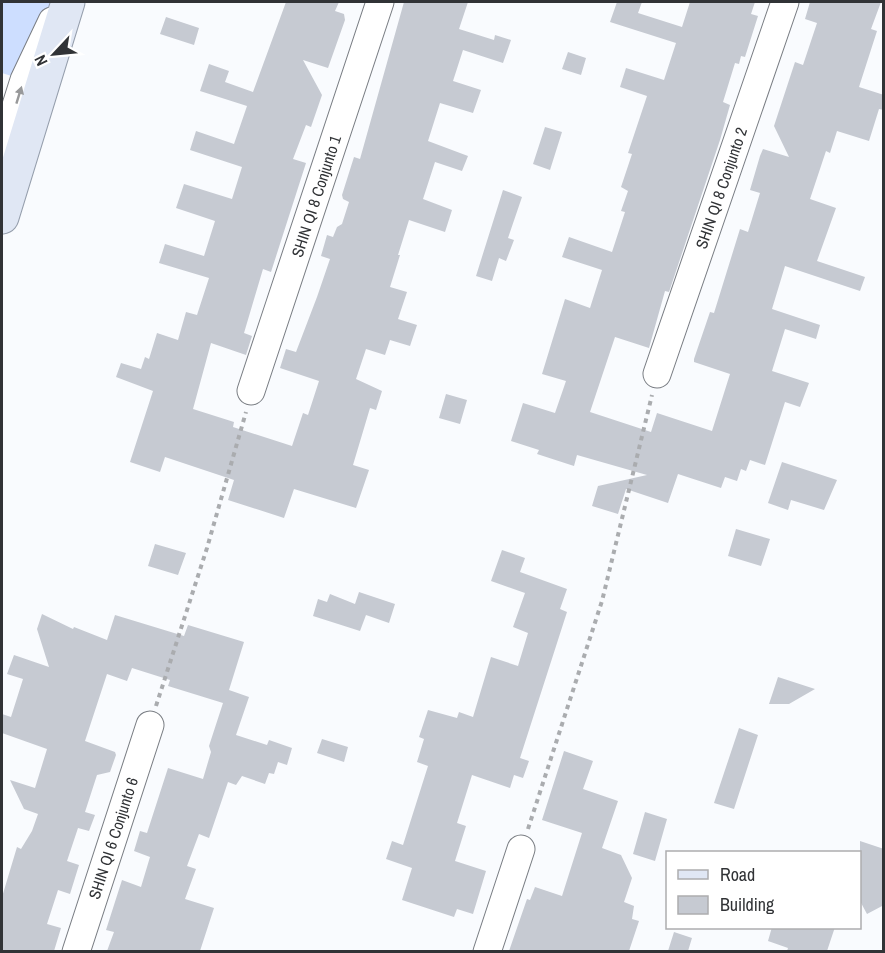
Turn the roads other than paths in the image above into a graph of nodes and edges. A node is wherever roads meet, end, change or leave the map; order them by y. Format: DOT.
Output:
graph roads {
  1 [pos="62,2"];
  2 [pos="68,2"];
  3 [pos="380,2"];
  4 [pos="785,2"];
  5 [pos="2,150"];
  6 [pos="2,217"];
  7 [pos="657,374"];
  8 [pos="251,391"];
  9 [pos="150,725"];
  10 [pos="521,849"];
  11 [pos="76,951"];
  12 [pos="487,951"];
  5 -- 1 [label="street, one-way"];
  2 -- 6 [label="main road"];
  3 -- 8 [label="street, SHIN QI 8 Conjunto 1"];
  4 -- 7 [label="street, SHIN QI 8 Conjunto 2"];
  9 -- 11 [label="street, SHIN QI 6 Conjunto 6"];
  10 -- 12 [label="street"];
}
